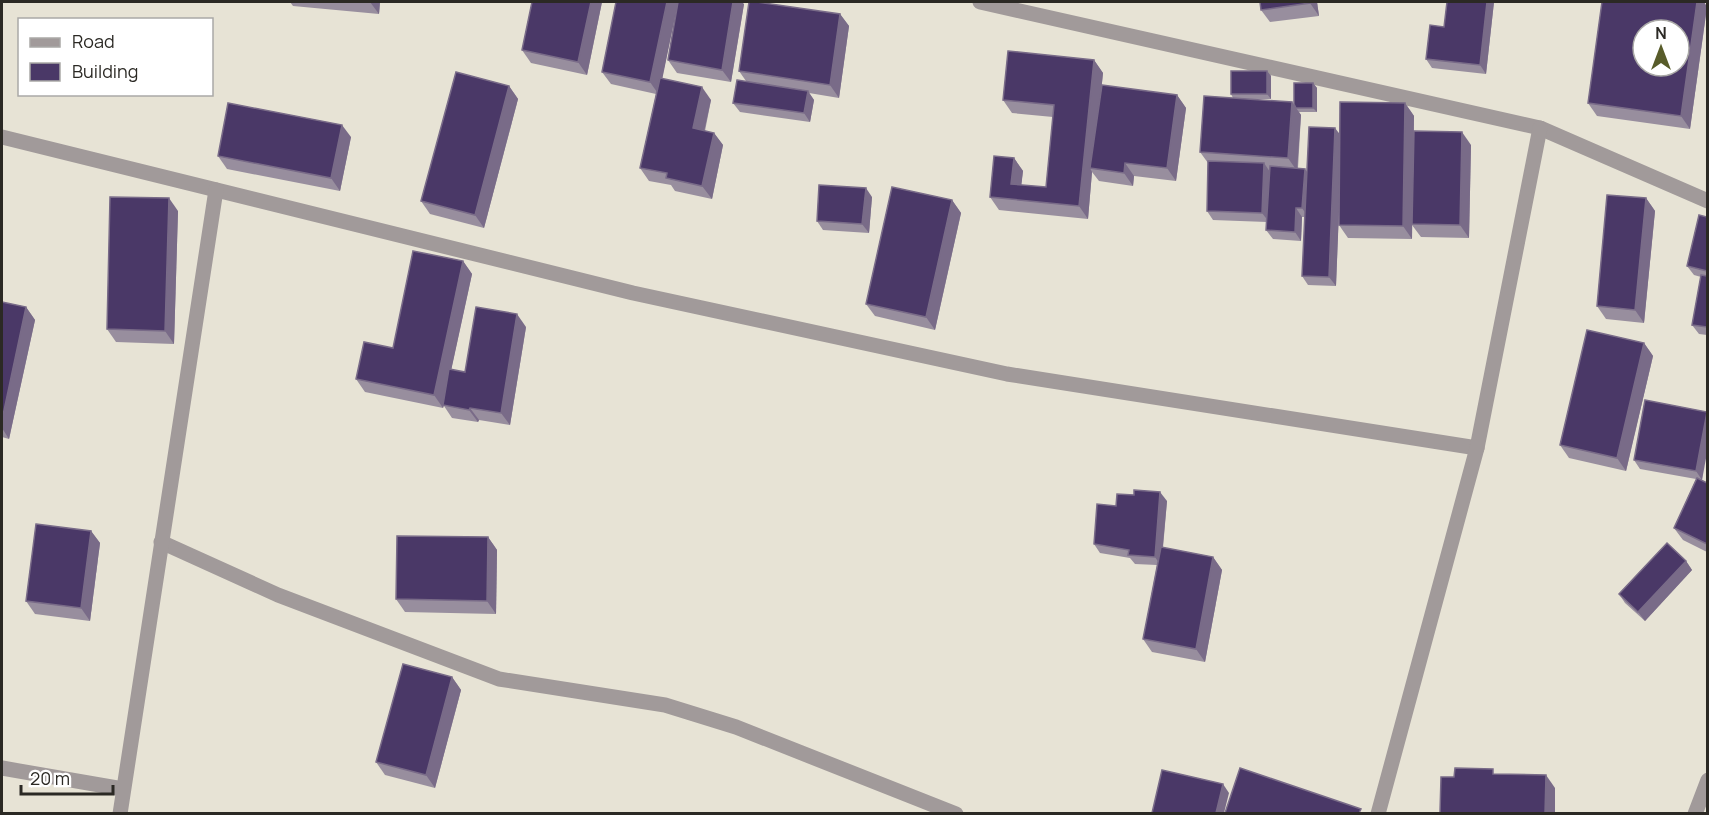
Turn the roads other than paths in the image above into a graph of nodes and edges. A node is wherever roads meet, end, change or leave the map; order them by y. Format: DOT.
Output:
graph roads {
  1 [pos="980,2"];
  2 [pos="1540,128"];
  3 [pos="2,136"];
  4 [pos="216,190"];
  5 [pos="1707,201"];
  6 [pos="1477,448"];
  7 [pos="162,543"];
  8 [pos="2,768"];
  9 [pos="1707,780"];
  10 [pos="123,789"];
  11 [pos="120,813"];
  12 [pos="956,813"];
  13 [pos="1378,813"];
  14 [pos="1695,813"];
  1 -- 2 [label="street"];
  2 -- 5 [label="street"];
  2 -- 6 [label="street"];
  3 -- 4 [label="street"];
  4 -- 6 [label="street"];
  4 -- 7 [label="street"];
  6 -- 13 [label="street"];
  7 -- 10 [label="street"];
  7 -- 12 [label="street"];
  8 -- 10 [label="street"];
  9 -- 14 [label="street"];
  10 -- 11 [label="street"];
}
